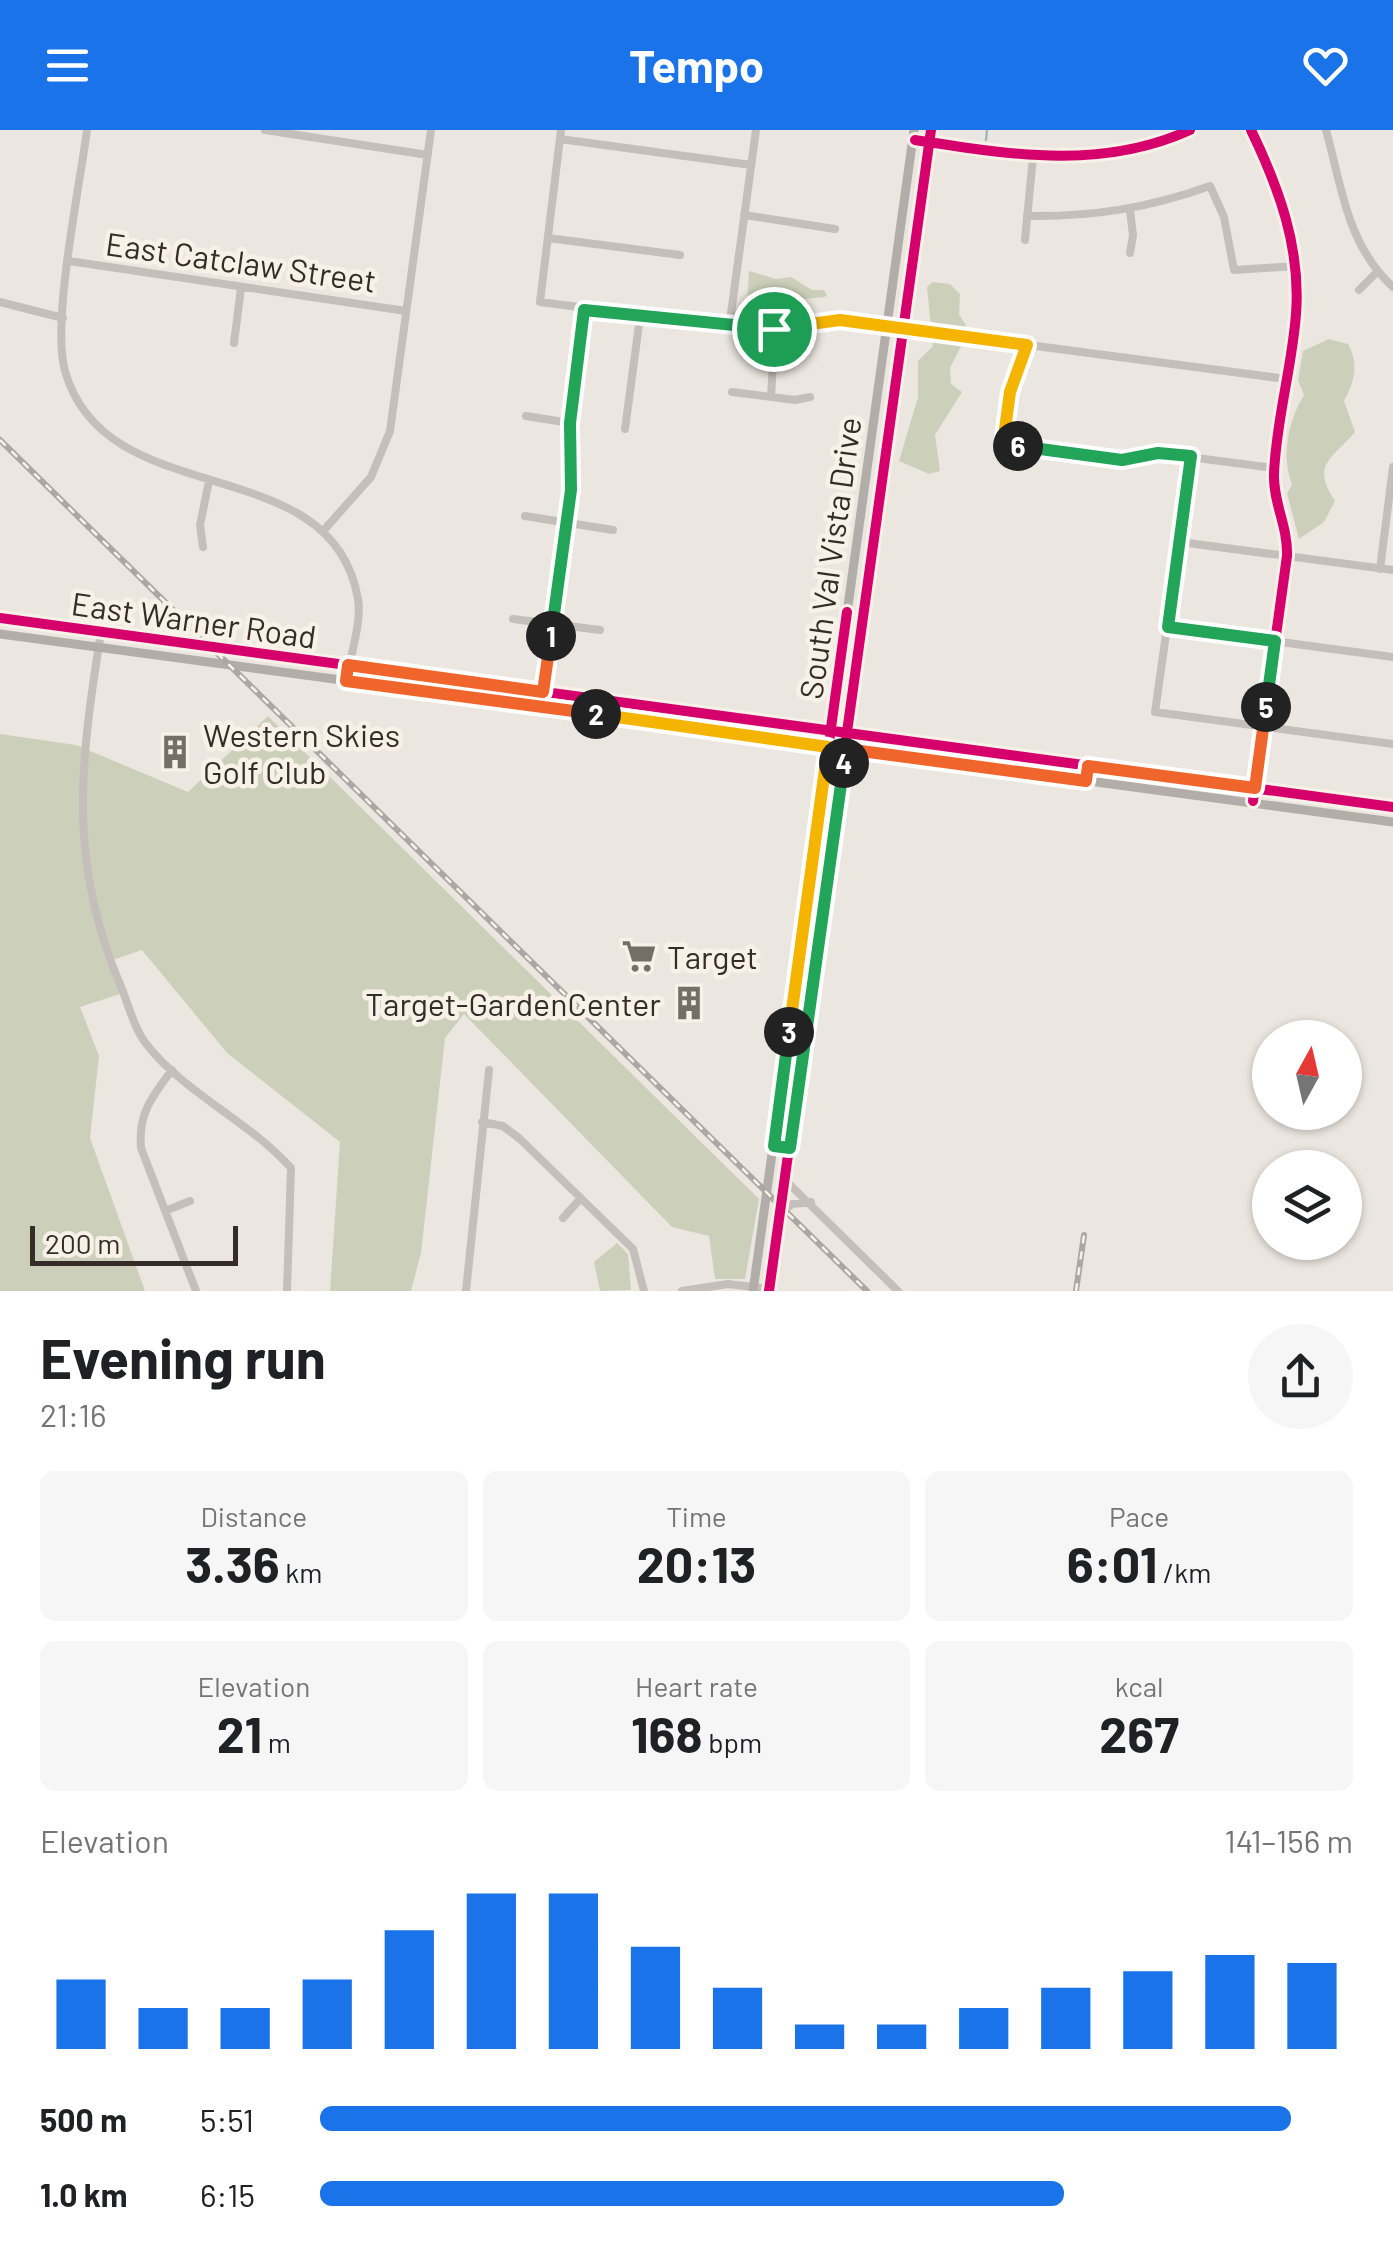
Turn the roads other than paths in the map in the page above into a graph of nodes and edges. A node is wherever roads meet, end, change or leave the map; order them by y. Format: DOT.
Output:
graph roads {
  1 [pos="88,130"];
  2 [pos="265,130"];
  3 [pos="431,130"];
  4 [pos="756,130"];
  5 [pos="931,130"];
  6 [pos="1250,130"];
  7 [pos="1184,131"];
  8 [pos="1328,131"];
  9 [pos="561,134"];
  10 [pos="913,135"];
  11 [pos="929,142"];
  12 [pos="428,155"];
  13 [pos="1033,157"];
  14 [pos="751,164"];
  15 [pos="1130,210"];
  16 [pos="744,215"];
  17 [pos="1028,216"];
  18 [pos="834,228"];
  19 [pos="548,238"];
  20 [pos="1025,240"];
  21 [pos="1130,253"];
  22 [pos="680,255"];
  23 [pos="69,261"];
  24 [pos="1295,266"];
  25 [pos="1376,272"];
  26 [pos="1393,287"];
  27 [pos="242,288"];
  28 [pos="1359,290"];
  29 [pos="0,302"];
  30 [pos="584,310"];
  31 [pos="406,311"];
  32 [pos="63,318"];
  33 [pos="640,318"];
  34 [pos="888,326"];
  35 [pos="729,328"];
  36 [pos="904,328"];
  37 [pos="774,329"];
  38 [pos="234,343"];
  39 [pos="1027,345"];
  40 [pos="1286,379"];
  41 [pos="732,392"];
  42 [pos="771,397"];
  43 [pos="810,397"];
  44 [pos="526,416"];
  45 [pos="570,423"];
  46 [pos="625,430"];
  47 [pos="1191,456"];
  48 [pos="1393,467"];
  49 [pos="1274,468"];
  50 [pos="208,480"];
  51 [pos="1392,480"];
  52 [pos="525,516"];
  53 [pos="567,523"];
  54 [pos="324,530"];
  55 [pos="613,530"];
  56 [pos="1180,542"];
  57 [pos="202,547"];
  58 [pos="856,548"];
  59 [pos="872,551"];
  60 [pos="1286,556"];
  61 [pos="1380,568"];
  62 [pos="1393,570"];
  63 [pos="0,618"];
  64 [pos="514,619"];
  65 [pos="553,623"];
  66 [pos="1168,627"];
  67 [pos="600,630"];
  68 [pos="101,632"];
  69 [pos="0,634"];
  70 [pos="1275,641"];
  71 [pos="98,647"];
  72 [pos="1393,658"];
  73 [pos="348,665"];
  74 [pos="420,675"];
  75 [pos="346,681"];
  76 [pos="418,690"];
  77 [pos="543,692"];
  78 [pos="481,699"];
  79 [pos="645,704"];
  80 [pos="644,721"];
  81 [pos="1263,727"];
  82 [pos="830,729"];
  83 [pos="848,731"];
  84 [pos="1393,744"];
  85 [pos="828,747"];
  86 [pos="846,749"];
  87 [pos="994,752"];
  88 [pos="1088,766"];
  89 [pos="992,768"];
  90 [pos="1086,781"];
  91 [pos="1255,788"];
  92 [pos="1252,804"];
  93 [pos="1393,807"];
  94 [pos="1393,822"];
  95 [pos="798,974"];
  96 [pos="813,976"];
  97 [pos="172,1070"];
  98 [pos="489,1070"];
  99 [pos="482,1122"];
  100 [pos="774,1146"];
  101 [pos="790,1148"];
  102 [pos="785,1180"];
  103 [pos="581,1198"];
  104 [pos="190,1200"];
  105 [pos="810,1202"];
  106 [pos="165,1211"];
  107 [pos="780,1214"];
  108 [pos="563,1218"];
  109 [pos="754,1289"];
  110 [pos="770,1290"];
  111 [pos="196,1291"];
  112 [pos="287,1291"];
  113 [pos="466,1291"];
  114 [pos="644,1291"];
  115 [pos="682,1291"];
  116 [pos="898,1291"];
  1 -- 23 [label="street"];
  2 -- 12 [label="street"];
  3 -- 12 [label="street"];
  4 -- 14 [label="street"];
  5 -- 11 [label="main road, South Val Vista Drive"];
  6 -- 24 [label="street"];
  7 -- 13 [label="street"];
  8 -- 25 [label="street"];
  9 -- 14 [label="street"];
  9 -- 19 [label="street"];
  10 -- 11 [label="street"];
  10 -- 34 [label="main road, South Val Vista Drive"];
  11 -- 13 [label="street"];
  11 -- 36 [label="main road, South Val Vista Drive"];
  12 -- 31 [label="street"];
  13 -- 17 [label="street"];
  14 -- 16 [label="street"];
  15 -- 17 [label="street"];
  15 -- 21 [label="street"];
  15 -- 24 [label="street"];
  16 -- 18 [label="street"];
  16 -- 35 [label="street"];
  17 -- 20 [label="street"];
  19 -- 22 [label="street"];
  19 -- 30 [label="street"];
  23 -- 27 [label="street, East Catclaw Street"];
  23 -- 32 [label="street"];
  24 -- 40 [label="street"];
  25 -- 26 [label="street"];
  25 -- 28 [label="street"];
  27 -- 31 [label="street, East Catclaw Street"];
  27 -- 38 [label="street"];
  29 -- 32 [label="street"];
  30 -- 33 [label="street"];
  30 -- 45 [label="street"];
  31 -- 54 [label="street"];
  32 -- 50 [label="street"];
  33 -- 35 [label="street"];
  33 -- 46 [label="street"];
  34 -- 36 [label="street"];
  34 -- 37 [label="street"];
  34 -- 58 [label="main road, South Val Vista Drive"];
  35 -- 37 [label="street"];
  36 -- 39 [label="street"];
  36 -- 59 [label="main road, South Val Vista Drive"];
  37 -- 42 [label="street"];
  39 -- 40 [label="street"];
  39 -- 47 [label="street"];
  40 -- 49 [label="street"];
  41 -- 42 [label="street"];
  42 -- 43 [label="street"];
  44 -- 45 [label="street"];
  45 -- 53 [label="street"];
  47 -- 49 [label="street"];
  47 -- 56 [label="street"];
  48 -- 51 [label="street"];
  49 -- 60 [label="street"];
  50 -- 54 [label="street"];
  50 -- 57 [label="street"];
  51 -- 61 [label="street"];
  52 -- 53 [label="street"];
  53 -- 55 [label="street"];
  53 -- 65 [label="street"];
  54 -- 73 [label="street"];
  56 -- 60 [label="street"];
  56 -- 66 [label="street"];
  58 -- 59 [label="main road"];
  58 -- 82 [label="main road, South Val Vista Drive"];
  59 -- 83 [label="main road, South Val Vista Drive"];
  60 -- 61 [label="street"];
  60 -- 70 [label="street"];
  61 -- 62 [label="street"];
  63 -- 68 [label="main road, East Warner Road"];
  64 -- 65 [label="street"];
  65 -- 67 [label="street"];
  65 -- 77 [label="street"];
  66 -- 70 [label="street"];
  66 -- 81 [label="street"];
  68 -- 71 [label="street"];
  68 -- 73 [label="main road, East Warner Road"];
  69 -- 71 [label="main road, East Warner Road"];
  70 -- 72 [label="street"];
  70 -- 81 [label="street"];
  71 -- 75 [label="main road, East Warner Road"];
  71 -- 97 [label="street"];
  73 -- 74 [label="main road, East Warner Road"];
  73 -- 75 [label="street"];
  74 -- 76 [label="main road"];
  74 -- 77 [label="main road, East Warner Road"];
  75 -- 76 [label="main road, East Warner Road"];
  76 -- 78 [label="main road, East Warner Road"];
  77 -- 78 [label="main road"];
  77 -- 79 [label="main road, East Warner Road"];
  78 -- 80 [label="main road, East Warner Road"];
  79 -- 80 [label="main road"];
  79 -- 82 [label="main road, East Warner Road"];
  80 -- 85 [label="main road, East Warner Road"];
  81 -- 84 [label="street"];
  81 -- 91 [label="street"];
  82 -- 83 [label="main road, East Warner Road"];
  82 -- 85 [label="main road, South Val Vista Drive"];
  83 -- 86 [label="main road, South Val Vista Drive"];
  83 -- 87 [label="main road, East Warner Road"];
  85 -- 86 [label="main road, East Warner Road"];
  85 -- 95 [label="main road, South Val Vista Drive"];
  86 -- 89 [label="main road, East Warner Road"];
  86 -- 96 [label="main road, South Val Vista Drive"];
  87 -- 88 [label="main road, East Warner Road"];
  87 -- 89 [label="main road"];
  88 -- 90 [label="main road"];
  88 -- 91 [label="main road, East Warner Road"];
  89 -- 90 [label="main road, East Warner Road"];
  90 -- 92 [label="main road, East Warner Road"];
  91 -- 92 [label="street"];
  91 -- 93 [label="main road, East Warner Road"];
  92 -- 94 [label="main road, East Warner Road"];
  95 -- 96 [label="main road"];
  95 -- 100 [label="main road, South Val Vista Drive"];
  96 -- 101 [label="main road, South Val Vista Drive"];
  97 -- 106 [label="street"];
  97 -- 112 [label="street"];
  98 -- 99 [label="street"];
  99 -- 103 [label="street"];
  99 -- 113 [label="street"];
  100 -- 101 [label="main road"];
  100 -- 109 [label="main road, South Val Vista Drive"];
  101 -- 102 [label="main road, South Val Vista Drive"];
  102 -- 105 [label="street"];
  102 -- 107 [label="main road, South Val Vista Drive"];
  103 -- 108 [label="street"];
  103 -- 114 [label="street"];
  104 -- 106 [label="street"];
  105 -- 107 [label="street"];
  105 -- 116 [label="street"];
  106 -- 111 [label="street"];
  107 -- 110 [label="main road, South Val Vista Drive"];
  109 -- 110 [label="street"];
  109 -- 115 [label="street"];
}
